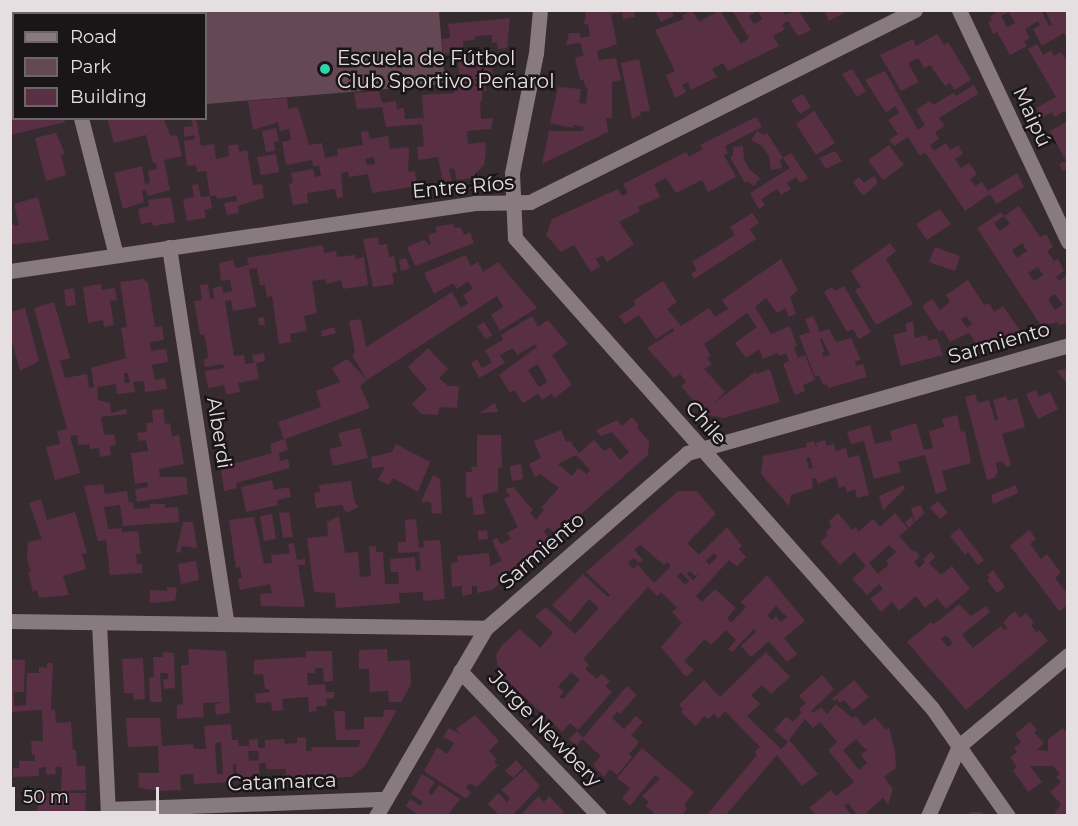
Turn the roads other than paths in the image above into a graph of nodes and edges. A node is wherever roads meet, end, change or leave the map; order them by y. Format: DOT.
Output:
graph roads {
  1 [pos="540,10"];
  2 [pos="915,10"];
  3 [pos="959,10"];
  4 [pos="82,120"];
  5 [pos="513,202"];
  6 [pos="1068,242"];
  7 [pos="169,248"];
  8 [pos="116,255"];
  9 [pos="10,271"];
  10 [pos="1068,345"];
  11 [pos="701,449"];
  12 [pos="10,621"];
  13 [pos="99,622"];
  14 [pos="227,624"];
  15 [pos="486,628"];
  16 [pos="1068,655"];
  17 [pos="460,671"];
  18 [pos="959,746"];
  19 [pos="386,799"];
  20 [pos="108,812"];
  21 [pos="376,816"];
  22 [pos="599,816"];
  23 [pos="928,816"];
  24 [pos="1008,816"];
  1 -- 5 [label="street, Chile"];
  2 -- 5 [label="street, Entre Ríos"];
  3 -- 6 [label="street, Maipú"];
  4 -- 8 [label="street"];
  5 -- 7 [label="street, Entre Ríos"];
  5 -- 11 [label="street, Chile"];
  7 -- 8 [label="street, Entre Ríos"];
  7 -- 14 [label="street, Alberdi"];
  8 -- 9 [label="street, Entre Ríos"];
  10 -- 11 [label="street, Sarmiento"];
  11 -- 15 [label="street, Sarmiento"];
  11 -- 18 [label="street, Chile"];
  12 -- 13 [label="street"];
  13 -- 14 [label="street"];
  13 -- 20 [label="street"];
  14 -- 15 [label="street"];
  15 -- 17 [label="street, Sarmiento"];
  16 -- 18 [label="street"];
  17 -- 19 [label="street, Sarmiento"];
  17 -- 22 [label="street, Jorge Newbery"];
  18 -- 23 [label="street"];
  18 -- 24 [label="street, Chile"];
  19 -- 20 [label="street, Catamarca"];
  19 -- 21 [label="street, Sarmiento"];
}
